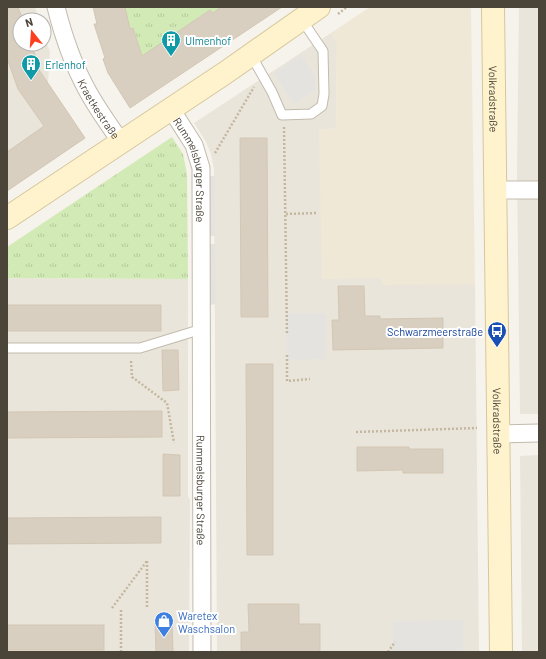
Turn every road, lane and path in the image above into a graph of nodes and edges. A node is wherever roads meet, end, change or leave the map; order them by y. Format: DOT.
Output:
graph roads {
  1 [pos="56,7"];
  2 [pos="319,7"];
  3 [pos="493,7"];
  4 [pos="302,20"];
  5 [pos="251,55"];
  6 [pos="256,83"];
  7 [pos="171,109"];
  8 [pos="283,119"];
  9 [pos="121,142"];
  10 [pos="201,168"];
  11 [pos="495,190"];
  12 [pos="539,190"];
  13 [pos="318,213"];
  14 [pos="286,214"];
  15 [pos="7,218"];
  16 [pos="202,329"];
  17 [pos="287,335"];
  18 [pos="7,348"];
  19 [pos="131,348"];
  20 [pos="287,355"];
  21 [pos="310,379"];
  22 [pos="477,428"];
  23 [pos="356,432"];
  24 [pos="539,433"];
  25 [pos="499,434"];
  26 [pos="174,443"];
  27 [pos="147,607"];
  28 [pos="112,608"];
  29 [pos="121,608"];
  30 [pos="395,642"];
  31 [pos="121,652"];
  32 [pos="202,652"];
  33 [pos="388,652"];
  34 [pos="501,652"];
  1 -- 9 [label="street, Kraetkestraße"];
  2 -- 4 [label="street, Rummelsburger Straße"];
  3 -- 11 [label="street, Volkradstraße"];
  4 -- 5 [label="street, Rummelsburger Straße"];
  4 -- 8 [label="lane"];
  5 -- 7 [label="street, Rummelsburger Straße"];
  5 -- 8 [label="lane"];
  6 -- 10 [label="path"];
  7 -- 9 [label="street, Rummelsburger Straße"];
  7 -- 10 [label="street, Rummelsburger Straße"];
  8 -- 14 [label="path"];
  9 -- 15 [label="street, Rummelsburger Straße"];
  10 -- 16 [label="street, Rummelsburger Straße"];
  11 -- 12 [label="street"];
  11 -- 25 [label="street, Volkradstraße"];
  13 -- 14 [label="path"];
  14 -- 17 [label="path"];
  16 -- 19 [label="lane"];
  16 -- 32 [label="street, Rummelsburger Straße"];
  18 -- 19 [label="lane"];
  19 -- 26 [label="path"];
  20 -- 21 [label="path"];
  22 -- 23 [label="path"];
  24 -- 25 [label="street"];
  25 -- 34 [label="street, Volkradstraße"];
  27 -- 28 [label="path"];
  29 -- 31 [label="path"];
  30 -- 33 [label="path"];
}
